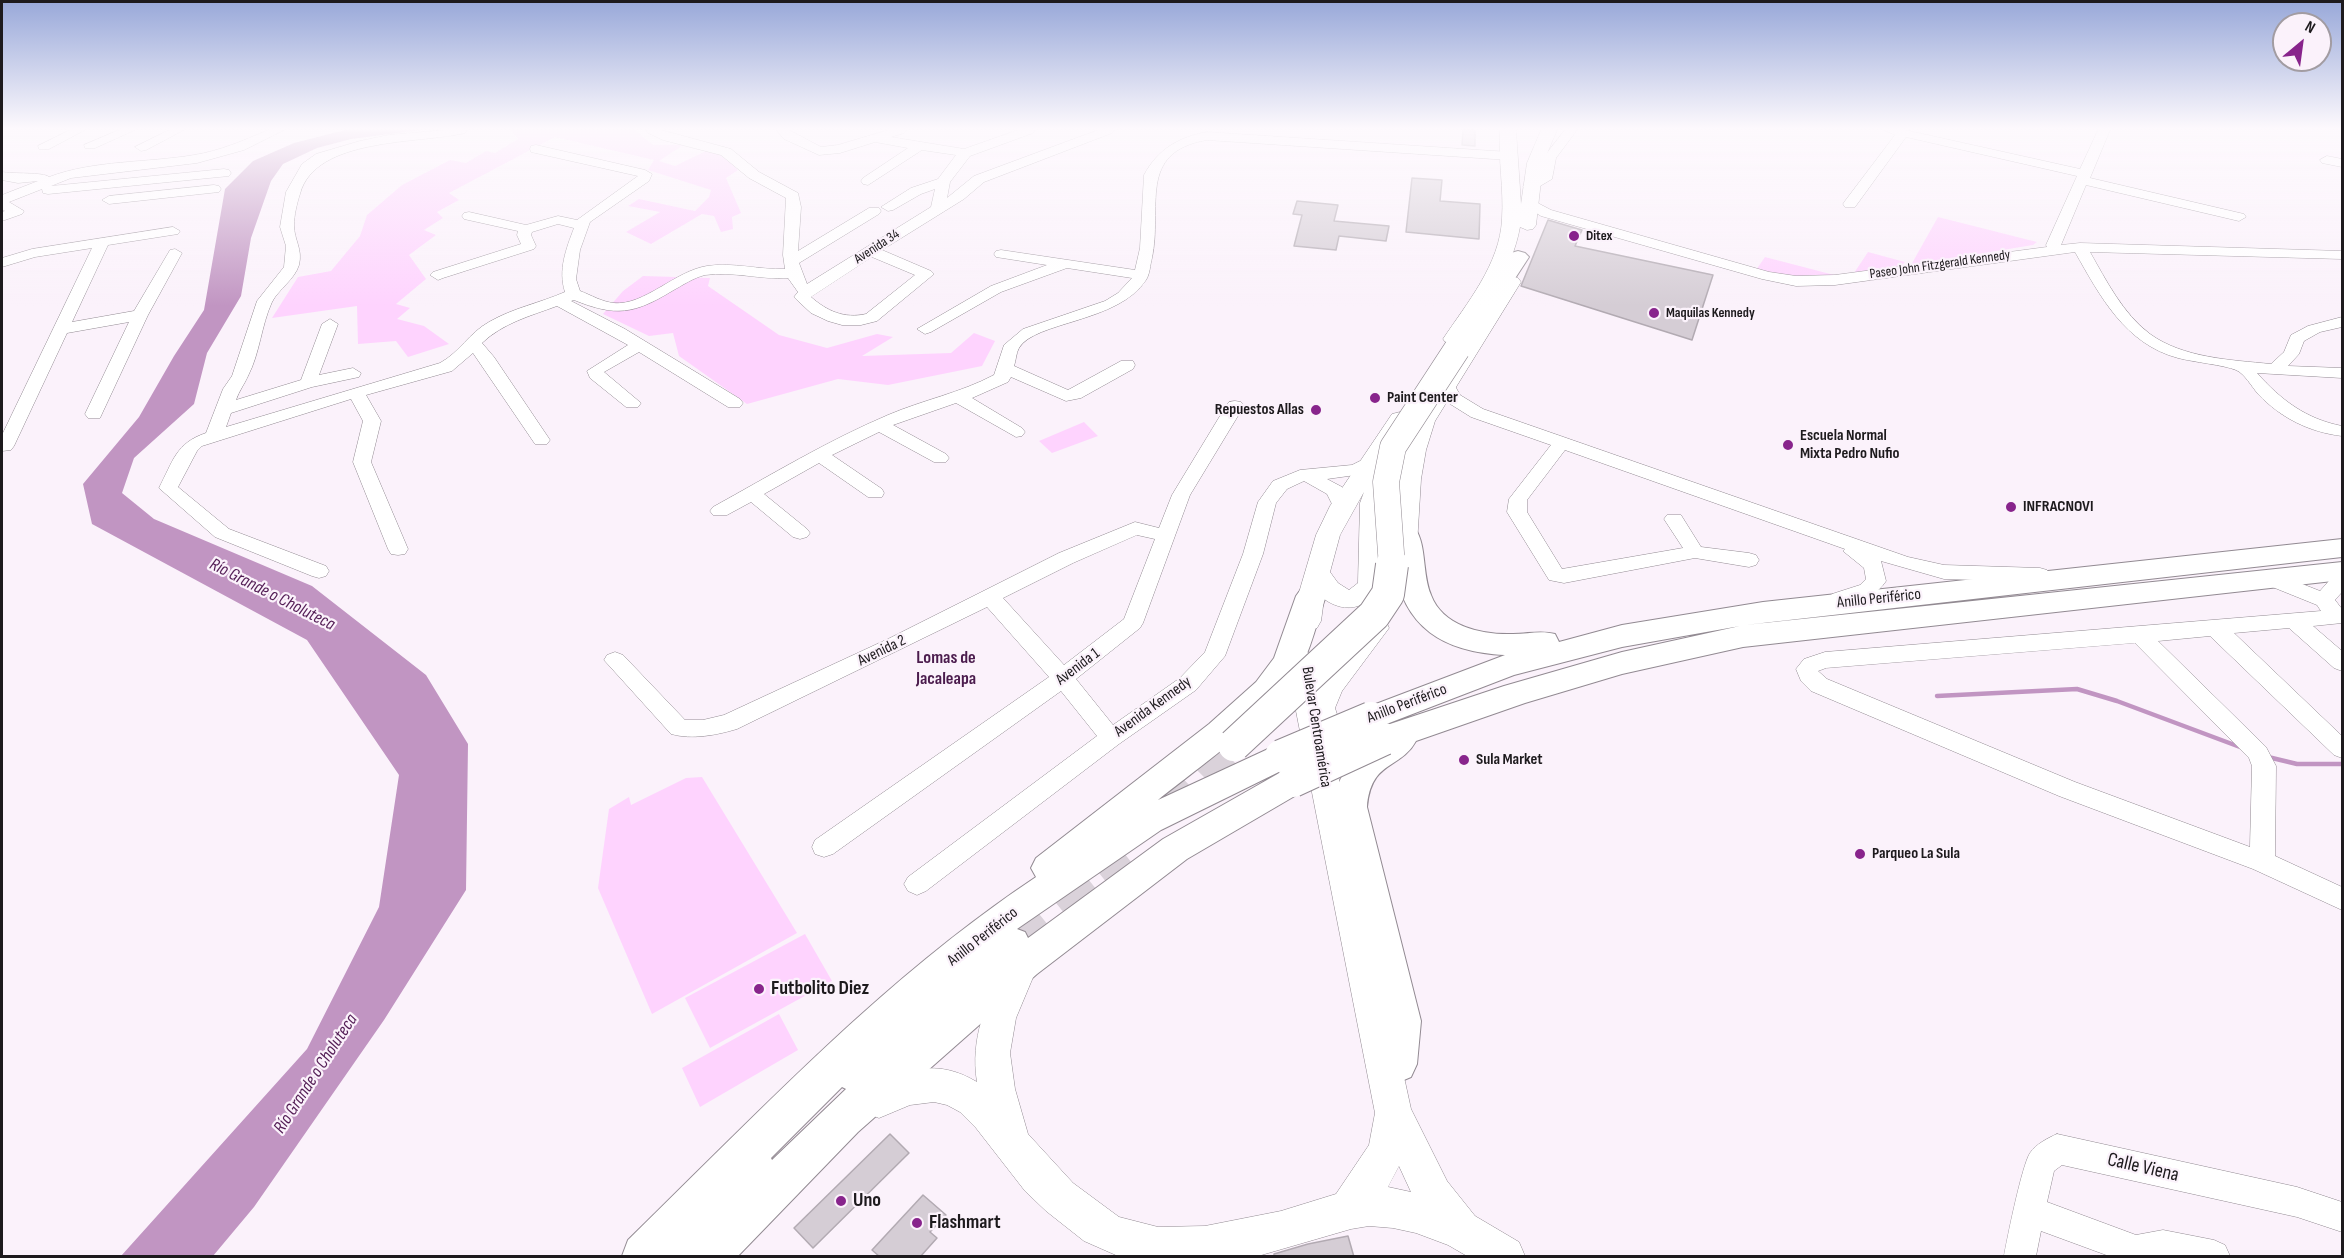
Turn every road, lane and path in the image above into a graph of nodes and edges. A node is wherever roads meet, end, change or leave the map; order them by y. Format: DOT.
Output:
graph roads {
  1 [pos="31,189"];
  2 [pos="65,189"];
  3 [pos="152,189"];
  4 [pos="214,189"];
  5 [pos="295,189"];
  6 [pos="629,189"];
  7 [pos="779,189"];
  8 [pos="923,189"];
  9 [pos="942,189"];
  10 [pos="968,189"];
  11 [pos="1150,189"];
  12 [pos="1512,189"];
  13 [pos="1535,189"];
  14 [pos="1541,189"];
  15 [pos="1860,189"];
  16 [pos="2078,189"];
  17 [pos="2130,189"];
  18 [pos="20,193"];
  19 [pos="147,196"];
  20 [pos="109,200"];
  21 [pos="2,202"];
  22 [pos="1850,204"];
  23 [pos="1533,205"];
  24 [pos="938,207"];
  25 [pos="469,216"];
  26 [pos="2239,216"];
  27 [pos="2,217"];
  28 [pos="582,225"];
  29 [pos="526,229"];
  30 [pos="173,231"];
  31 [pos="103,242"];
  32 [pos="2080,247"];
  33 [pos="2056,248"];
  34 [pos="871,251"];
  35 [pos="175,254"];
  36 [pos="1001,254"];
  37 [pos="2343,255"];
  38 [pos="1518,257"];
  39 [pos="2,263"];
  40 [pos="1065,264"];
  41 [pos="793,267"];
  42 [pos="438,275"];
  43 [pos="1141,275"];
  44 [pos="809,289"];
  45 [pos="566,298"];
  46 [pos="140,315"];
  47 [pos="2343,322"];
  48 [pos="330,324"];
  49 [pos="61,329"];
  50 [pos="924,329"];
  51 [pos="472,342"];
  52 [pos="639,345"];
  53 [pos="1127,365"];
  54 [pos="2243,366"];
  55 [pos="1007,369"];
  56 [pos="2274,370"];
  57 [pos="353,373"];
  58 [pos="2343,373"];
  59 [pos="308,383"];
  60 [pos="1448,386"];
  61 [pos="356,392"];
  62 [pos="957,396"];
  63 [pos="734,403"];
  64 [pos="632,404"];
  65 [pos="1234,406"];
  66 [pos="222,410"];
  67 [pos="1477,413"];
  68 [pos="94,414"];
  69 [pos="1425,419"];
  70 [pos="880,425"];
  71 [pos="2343,430"];
  72 [pos="1016,432"];
  73 [pos="214,436"];
  74 [pos="541,440"];
  75 [pos="1562,442"];
  76 [pos="5,446"];
  77 [pos="820,455"];
  78 [pos="940,458"];
  79 [pos="1372,460"];
  80 [pos="1307,475"];
  81 [pos="752,493"];
  82 [pos="875,493"];
  83 [pos="1342,506"];
  84 [pos="720,511"];
  85 [pos="1674,519"];
  86 [pos="801,533"];
  87 [pos="1405,534"];
  88 [pos="1166,536"];
  89 [pos="1835,540"];
  90 [pos="2343,548"];
  91 [pos="398,549"];
  92 [pos="1695,552"];
  93 [pos="1749,560"];
  94 [pos="319,571"];
  95 [pos="2343,571"];
  96 [pos="2073,576"];
  97 [pos="2272,579"];
  98 [pos="2343,579"];
  99 [pos="1315,584"];
  100 [pos="989,596"];
  101 [pos="1814,606"];
  102 [pos="2334,611"];
  103 [pos="2293,620"];
  104 [pos="2215,628"];
  105 [pos="2140,635"];
  106 [pos="1622,636"];
  107 [pos="615,660"];
  108 [pos="2343,663"];
  109 [pos="1063,678"];
  110 [pos="1390,728"];
  111 [pos="1112,738"];
  112 [pos="1234,746"];
  113 [pos="2343,749"];
  114 [pos="824,847"];
  115 [pos="2262,862"];
  116 [pos="917,884"];
  117 [pos="2343,899"];
  118 [pos="1012,942"];
  119 [pos="1396,1064"];
  120 [pos="1393,1112"];
  121 [pos="843,1118"];
  122 [pos="1012,1143"];
  123 [pos="1349,1209"];
  124 [pos="2029,1211"];
  125 [pos="2343,1217"];
  126 [pos="1480,1246"];
  127 [pos="2139,1254"];
  128 [pos="644,1257"];
  129 [pos="684,1257"];
  130 [pos="707,1257"];
  131 [pos="1510,1257"];
  132 [pos="2020,1257"];
  133 [pos="2214,1257"];
  1 -- 18 [label="street"];
  2 -- 18 [label="street"];
  3 -- 19 [label="street"];
  4 -- 19 [label="street"];
  5 -- 66 [label="street"];
  6 -- 28 [label="street"];
  7 -- 41 [label="street"];
  8 -- 41 [label="street"];
  9 -- 24 [label="street"];
  10 -- 24 [label="street, Avenida 34"];
  11 -- 43 [label="street"];
  12 -- 79 [label="main road, Bulevar Centroamérica"];
  13 -- 23 [label="main road, Bulevar Centroamérica"];
  14 -- 23 [label="street"];
  15 -- 22 [label="street"];
  16 -- 33 [label="street"];
  17 -- 26 [label="street"];
  18 -- 21 [label="street"];
  19 -- 20 [label="street"];
  21 -- 27 [label="street"];
  23 -- 33 [label="street, Paseo John Fitzgerald Kennedy"];
  23 -- 38 [label="main road, Bulevar Centroamérica"];
  24 -- 34 [label="street, Avenida 34"];
  25 -- 29 [label="street"];
  28 -- 29 [label="street"];
  28 -- 45 [label="street"];
  29 -- 42 [label="street"];
  30 -- 31 [label="street"];
  31 -- 39 [label="street"];
  31 -- 49 [label="street"];
  32 -- 33 [label="street, Paseo John Fitzgerald Kennedy"];
  32 -- 37 [label="street, Paseo John Fitzgerald Kennedy"];
  32 -- 54 [label="street"];
  34 -- 44 [label="street, Avenida 34"];
  34 -- 44 [label="street"];
  35 -- 46 [label="street"];
  36 -- 40 [label="street"];
  38 -- 60 [label="main road, Bulevar Centroamérica"];
  38 -- 112 [label="highway, bridge"];
  40 -- 43 [label="street"];
  40 -- 50 [label="street"];
  41 -- 44 [label="street"];
  41 -- 45 [label="street"];
  43 -- 55 [label="street"];
  45 -- 51 [label="street"];
  45 -- 52 [label="street"];
  46 -- 49 [label="street"];
  46 -- 68 [label="street"];
  47 -- 56 [label="street"];
  48 -- 59 [label="street"];
  49 -- 76 [label="street"];
  51 -- 61 [label="street"];
  51 -- 74 [label="street"];
  52 -- 63 [label="street"];
  52 -- 64 [label="street"];
  53 -- 55 [label="street"];
  54 -- 56 [label="street"];
  54 -- 71 [label="street"];
  55 -- 62 [label="street"];
  56 -- 58 [label="street"];
  57 -- 59 [label="street"];
  59 -- 66 [label="street"];
  60 -- 67 [label="street"];
  60 -- 69 [label="main road, Bulevar Centroamérica"];
  61 -- 73 [label="street"];
  61 -- 91 [label="street"];
  62 -- 70 [label="street"];
  62 -- 72 [label="street"];
  65 -- 88 [label="street, Avenida 1"];
  66 -- 73 [label="street"];
  67 -- 69 [label="street"];
  67 -- 75 [label="street"];
  69 -- 87 [label="main road, Bulevar Centroamérica"];
  69 -- 99 [label="main road"];
  70 -- 77 [label="street"];
  70 -- 78 [label="street"];
  73 -- 94 [label="street"];
  75 -- 89 [label="street"];
  75 -- 92 [label="street"];
  77 -- 81 [label="street"];
  77 -- 82 [label="street"];
  79 -- 80 [label="street, Avenida Kennedy"];
  79 -- 83 [label="main road, Bulevar Centroamérica"];
  80 -- 83 [label="street"];
  80 -- 111 [label="street, Avenida Kennedy"];
  81 -- 84 [label="street"];
  81 -- 86 [label="street"];
  83 -- 99 [label="main road, Bulevar Centroamérica"];
  85 -- 92 [label="street"];
  87 -- 106 [label="highway"];
  87 -- 119 [label="main road, Bulevar Centroamérica"];
  88 -- 100 [label="street, Avenida 2"];
  88 -- 109 [label="street, Avenida 1"];
  89 -- 96 [label="street"];
  89 -- 101 [label="street"];
  90 -- 96 [label="highway, Anillo Periférico"];
  92 -- 93 [label="street"];
  95 -- 97 [label="highway, Anillo Periférico"];
  96 -- 101 [label="highway, Anillo Periférico"];
  97 -- 102 [label="street"];
  97 -- 110 [label="highway, Anillo Periférico"];
  98 -- 102 [label="street"];
  99 -- 118 [label="highway"];
  99 -- 120 [label="main road, Bulevar Centroamérica"];
  100 -- 107 [label="street, Avenida 2"];
  100 -- 109 [label="street"];
  101 -- 106 [label="highway, Anillo Periférico"];
  102 -- 103 [label="street"];
  103 -- 104 [label="street"];
  103 -- 108 [label="street"];
  104 -- 105 [label="street"];
  104 -- 113 [label="street"];
  105 -- 115 [label="street"];
  105 -- 115 [label="street"];
  106 -- 110 [label="highway, Anillo Periférico"];
  109 -- 111 [label="street"];
  109 -- 114 [label="street, Avenida 1"];
  110 -- 118 [label="highway, Anillo Periférico, bridge"];
  110 -- 119 [label="highway"];
  111 -- 116 [label="street, Avenida Kennedy"];
  115 -- 117 [label="street"];
  118 -- 121 [label="highway, Anillo Periférico"];
  118 -- 122 [label="main road"];
  118 -- 128 [label="highway, Anillo Periférico"];
  118 -- 129 [label="highway"];
  119 -- 131 [label="main road, Bulevar Centroamérica"];
  120 -- 123 [label="main road"];
  120 -- 126 [label="main road, Bulevar Centroamérica"];
  121 -- 122 [label="main road"];
  121 -- 130 [label="highway, Anillo Periférico"];
  122 -- 123 [label="main road"];
  123 -- 126 [label="main road"];
  124 -- 125 [label="street, Calle Viena"];
  124 -- 127 [label="street"];
  124 -- 132 [label="street, Calle Viena"];
  127 -- 133 [label="street"];
}
